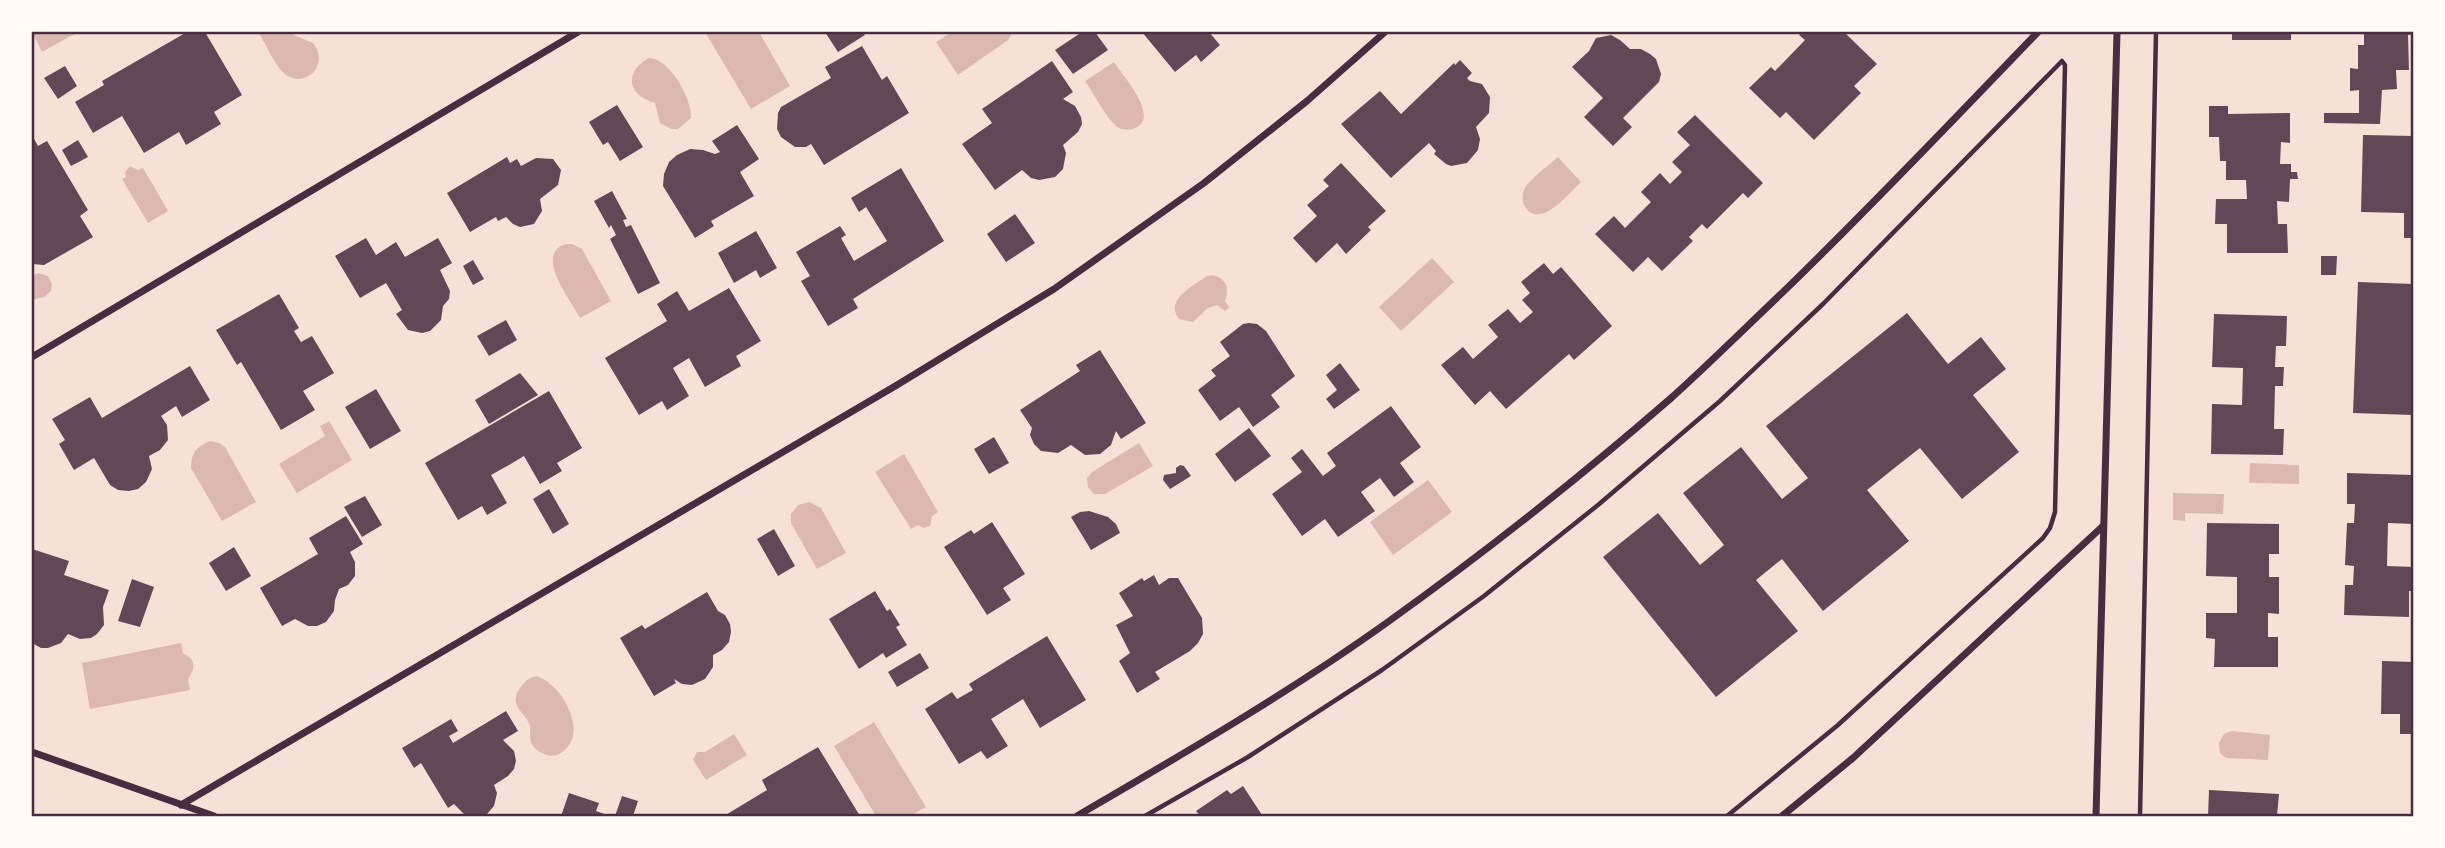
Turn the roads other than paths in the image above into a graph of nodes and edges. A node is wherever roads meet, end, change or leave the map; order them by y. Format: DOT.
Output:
graph roads {
  1 [pos="578,32"];
  2 [pos="1385,32"];
  3 [pos="2038,32"];
  4 [pos="2118,32"];
  5 [pos="32,357"];
  6 [pos="2102,526"];
  7 [pos="32,752"];
  8 [pos="181,805"];
  9 [pos="214,817"];
  10 [pos="1077,817"];
  11 [pos="1782,817"];
  12 [pos="2096,817"];
  1 -- 5 [label="street"];
  2 -- 8 [label="street"];
  3 -- 10 [label="street"];
  4 -- 6 [label="street"];
  6 -- 11 [label="street"];
  6 -- 12 [label="street"];
  7 -- 8 [label="street"];
  8 -- 9 [label="street"];
}
